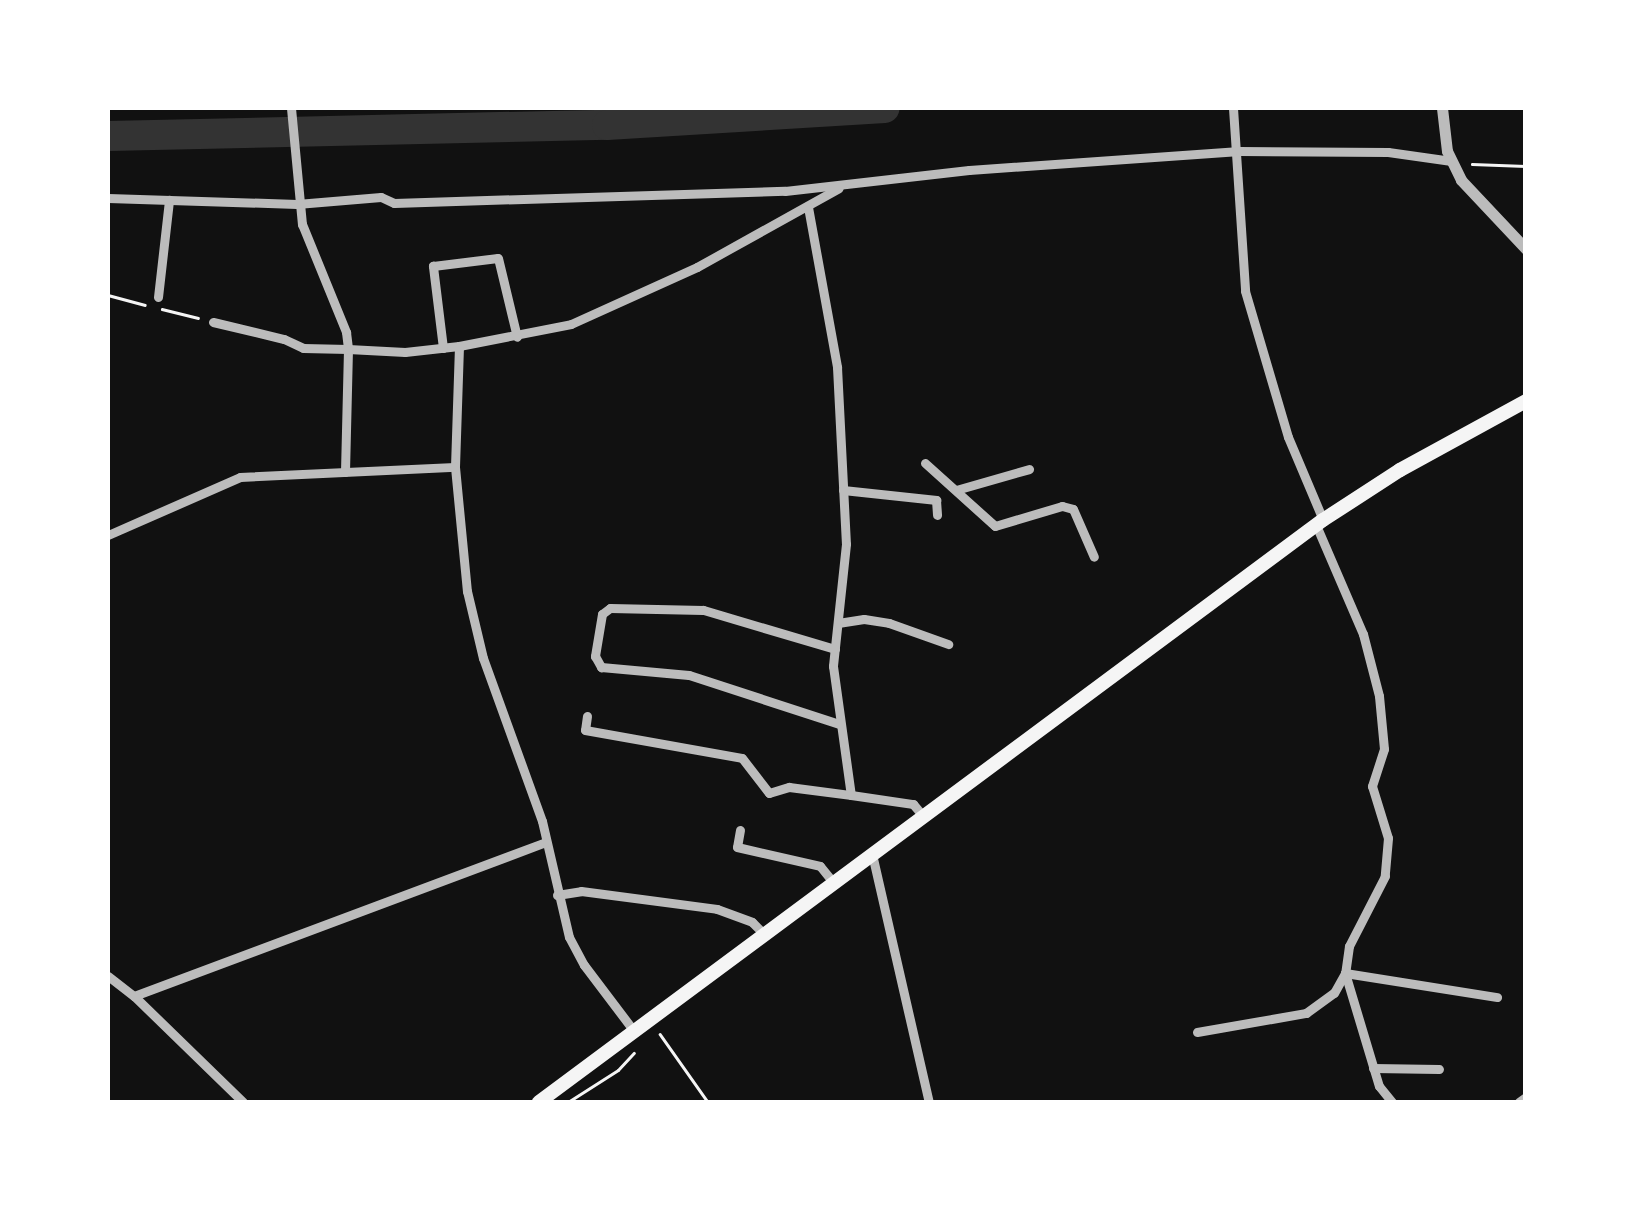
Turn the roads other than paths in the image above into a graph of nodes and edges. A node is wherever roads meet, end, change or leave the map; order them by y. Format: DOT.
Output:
graph roads {
  1 [pos="291,108"];
  2 [pos="1233,108"];
  3 [pos="1442,108"];
  4 [pos="1239,152"];
  5 [pos="1449,156"];
  6 [pos="846,184"];
  7 [pos="108,198"];
  8 [pos="297,199"];
  9 [pos="169,200"];
  10 [pos="808,206"];
  11 [pos="1526,249"];
  12 [pos="158,297"];
  13 [pos="213,322"];
  14 [pos="517,336"];
  15 [pos="459,346"];
  16 [pos="443,348"];
  17 [pos="348,350"];
  18 [pos="1526,401"];
  19 [pos="924,463"];
  20 [pos="454,466"];
  21 [pos="1028,469"];
  22 [pos="345,472"];
  23 [pos="952,486"];
  24 [pos="843,490"];
  25 [pos="936,500"];
  26 [pos="937,515"];
  27 [pos="1320,522"];
  28 [pos="108,535"];
  29 [pos="1094,557"];
  30 [pos="838,623"];
  31 [pos="948,644"];
  32 [pos="835,649"];
  33 [pos="587,716"];
  34 [pos="838,724"];
  35 [pos="850,795"];
  36 [pos="922,816"];
  37 [pos="740,830"];
  38 [pos="546,842"];
  39 [pos="872,854"];
  40 [pos="833,882"];
  41 [pos="557,895"];
  42 [pos="764,934"];
  43 [pos="1345,974"];
  44 [pos="108,976"];
  45 [pos="134,996"];
  46 [pos="1497,997"];
  47 [pos="634,1031"];
  48 [pos="1197,1032"];
  49 [pos="1373,1068"];
  50 [pos="1438,1069"];
  51 [pos="1526,1097"];
  52 [pos="243,1102"];
  53 [pos="539,1102"];
  54 [pos="928,1102"];
  55 [pos="1392,1102"];
  56 [pos="1519,1102"];
  1 -- 8 [label="street"];
  2 -- 4 [label="street"];
  3 -- 5 [label="street"];
  4 -- 5 [label="street"];
  4 -- 6 [label="street"];
  4 -- 27 [label="street"];
  5 -- 11 [label="street"];
  6 -- 8 [label="street"];
  6 -- 10 [label="street"];
  7 -- 9 [label="street"];
  8 -- 9 [label="street"];
  8 -- 17 [label="street"];
  9 -- 12 [label="street"];
  10 -- 14 [label="street"];
  10 -- 24 [label="street"];
  13 -- 17 [label="street"];
  14 -- 15 [label="street"];
  14 -- 16 [label="street"];
  15 -- 16 [label="street"];
  15 -- 20 [label="street"];
  16 -- 17 [label="street"];
  17 -- 22 [label="street"];
  18 -- 27 [label="main road"];
  19 -- 23 [label="street"];
  20 -- 22 [label="street"];
  20 -- 38 [label="street"];
  21 -- 23 [label="street"];
  22 -- 28 [label="street"];
  23 -- 25 [label="street"];
  23 -- 29 [label="street"];
  24 -- 25 [label="street"];
  24 -- 30 [label="street"];
  25 -- 26 [label="street"];
  27 -- 36 [label="main road"];
  27 -- 43 [label="street"];
  30 -- 31 [label="street"];
  30 -- 32 [label="street"];
  32 -- 34 [label="street"];
  32 -- 34 [label="street"];
  33 -- 35 [label="street"];
  34 -- 35 [label="street"];
  35 -- 36 [label="street"];
  36 -- 39 [label="main road"];
  37 -- 40 [label="street"];
  38 -- 41 [label="street"];
  38 -- 45 [label="street"];
  39 -- 40 [label="main road"];
  39 -- 54 [label="street"];
  40 -- 42 [label="main road"];
  41 -- 42 [label="street"];
  41 -- 47 [label="street"];
  42 -- 47 [label="main road"];
  43 -- 46 [label="street"];
  43 -- 48 [label="street"];
  43 -- 49 [label="street"];
  44 -- 45 [label="street"];
  45 -- 52 [label="street"];
  47 -- 53 [label="main road"];
  49 -- 50 [label="street"];
  49 -- 55 [label="street"];
  51 -- 56 [label="street"];
}
